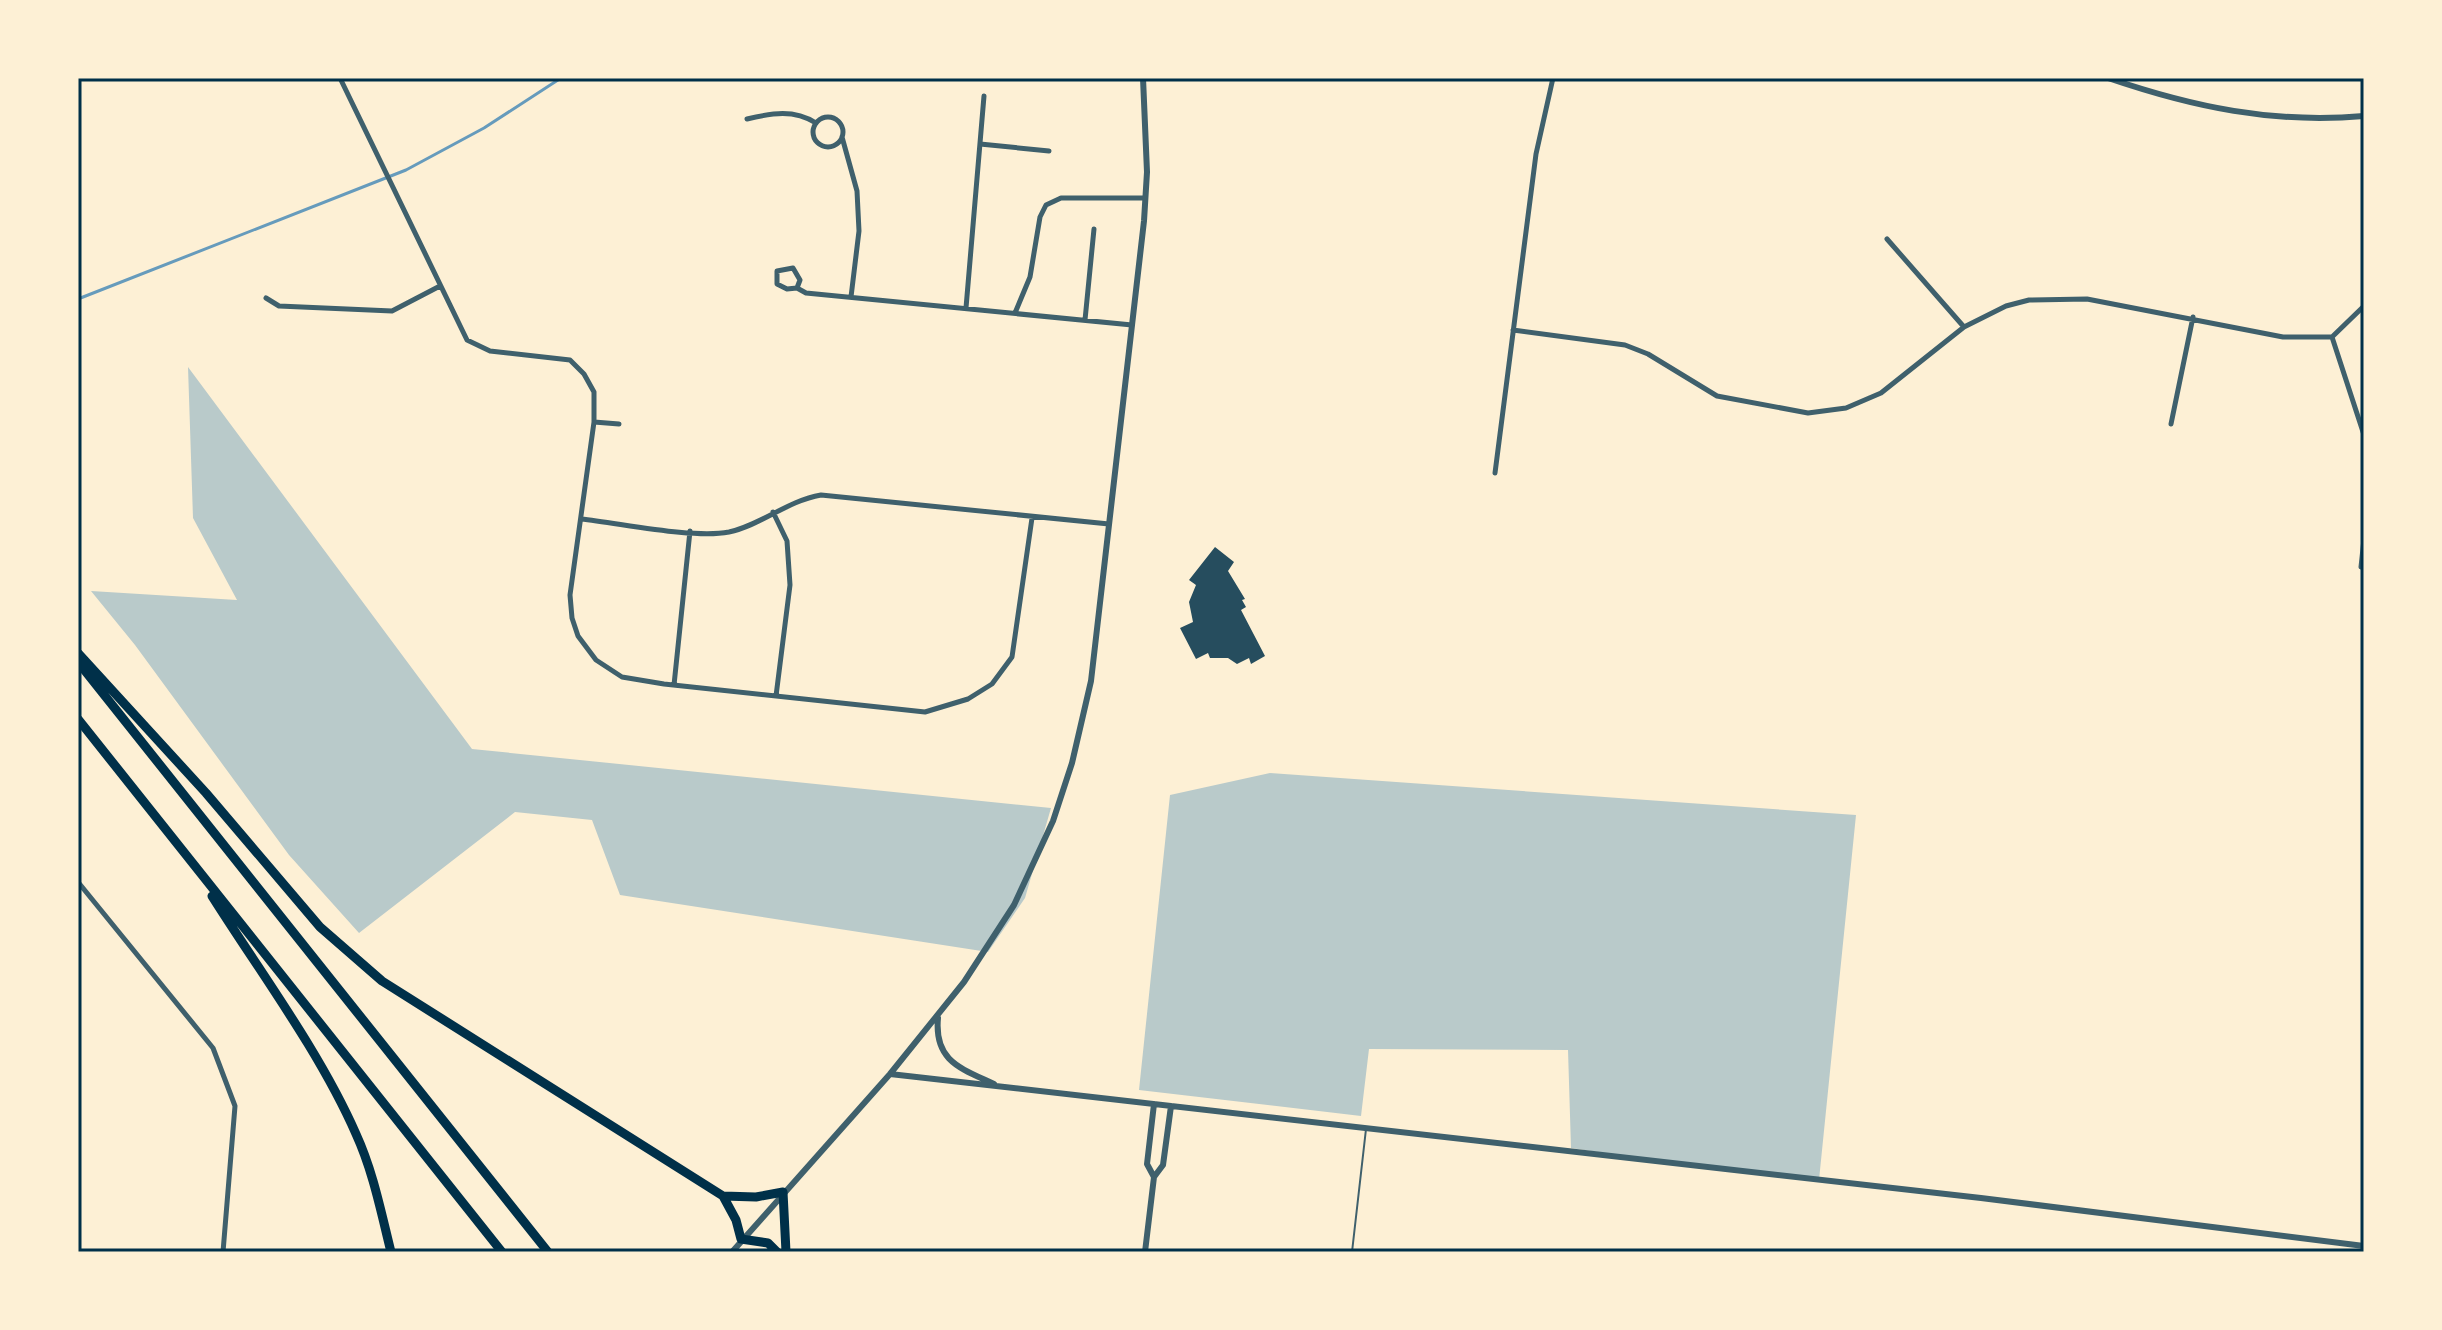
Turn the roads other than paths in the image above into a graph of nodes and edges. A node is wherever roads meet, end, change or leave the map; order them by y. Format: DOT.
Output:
graph roads {
  1 [pos="340,78"];
  2 [pos="1143,78"];
  3 [pos="1553,78"];
  4 [pos="2108,78"];
  5 [pos="984,96"];
  6 [pos="2364,116"];
  7 [pos="747,119"];
  8 [pos="816,123"];
  9 [pos="842,137"];
  10 [pos="980,144"];
  11 [pos="1049,151"];
  12 [pos="1145,198"];
  13 [pos="1094,229"];
  14 [pos="1887,239"];
  15 [pos="440,286"];
  16 [pos="797,288"];
  17 [pos="851,297"];
  18 [pos="266,298"];
  19 [pos="2364,306"];
  20 [pos="966,308"];
  21 [pos="1015,313"];
  22 [pos="2193,317"];
  23 [pos="1085,320"];
  24 [pos="1132,325"];
  25 [pos="1964,327"];
  26 [pos="1513,330"];
  27 [pos="2332,337"];
  28 [pos="594,422"];
  29 [pos="619,424"];
  30 [pos="2171,424"];
  31 [pos="2364,435"];
  32 [pos="1495,473"];
  33 [pos="773,512"];
  34 [pos="1032,518"];
  35 [pos="581,519"];
  36 [pos="1109,524"];
  37 [pos="690,531"];
  38 [pos="2364,539"];
  39 [pos="2361,567"];
  40 [pos="78,653"];
  41 [pos="78,662"];
  42 [pos="674,685"];
  43 [pos="776,696"];
  44 [pos="78,719"];
  45 [pos="189,860"];
  46 [pos="78,882"];
  47 [pos="938,1015"];
  48 [pos="890,1074"];
  49 [pos="1001,1087"];
  50 [pos="1154,1104"];
  51 [pos="1171,1106"];
  52 [pos="1366,1128"];
  53 [pos="1154,1177"];
  54 [pos="783,1192"];
  55 [pos="723,1196"];
  56 [pos="741,1239"];
  57 [pos="2364,1246"];
  58 [pos="223,1252"];
  59 [pos="391,1252"];
  60 [pos="502,1252"];
  61 [pos="548,1252"];
  62 [pos="732,1252"];
  63 [pos="777,1252"];
  64 [pos="786,1252"];
  65 [pos="1145,1252"];
  66 [pos="1352,1252"];
  1 -- 15 [label="street"];
  2 -- 12 [label="street"];
  3 -- 26 [label="street"];
  4 -- 6 [label="street"];
  5 -- 10 [label="street"];
  7 -- 8 [label="street"];
  8 -- 9 [label="street"];
  8 -- 9 [label="street"];
  9 -- 17 [label="street"];
  10 -- 11 [label="street"];
  10 -- 20 [label="street"];
  12 -- 21 [label="street"];
  12 -- 24 [label="street"];
  13 -- 23 [label="street"];
  14 -- 25 [label="street"];
  15 -- 18 [label="street"];
  15 -- 28 [label="street"];
  16 -- 16 [label="street"];
  16 -- 17 [label="street"];
  17 -- 20 [label="street"];
  19 -- 27 [label="street"];
  20 -- 21 [label="street"];
  21 -- 23 [label="street"];
  22 -- 25 [label="street"];
  22 -- 27 [label="street"];
  22 -- 30 [label="street"];
  23 -- 24 [label="street"];
  24 -- 36 [label="street"];
  25 -- 26 [label="street"];
  26 -- 32 [label="street"];
  27 -- 31 [label="street"];
  28 -- 29 [label="street"];
  28 -- 35 [label="street"];
  33 -- 34 [label="street"];
  33 -- 37 [label="street"];
  33 -- 43 [label="street"];
  34 -- 36 [label="street"];
  34 -- 43 [label="street"];
  35 -- 37 [label="street"];
  35 -- 42 [label="street"];
  36 -- 47 [label="street"];
  37 -- 42 [label="street"];
  38 -- 39 [label="street"];
  40 -- 55 [label="highway"];
  41 -- 61 [label="highway"];
  42 -- 43 [label="street"];
  44 -- 45 [label="highway"];
  45 -- 59 [label="highway"];
  45 -- 60 [label="highway"];
  46 -- 58 [label="street"];
  47 -- 48 [label="street"];
  47 -- 49 [label="street"];
  48 -- 49 [label="street"];
  48 -- 54 [label="street"];
  49 -- 50 [label="street"];
  50 -- 51 [label="street"];
  50 -- 53 [label="street"];
  51 -- 52 [label="street"];
  51 -- 53 [label="street"];
  52 -- 57 [label="street"];
  52 -- 66 [label="lane"];
  53 -- 65 [label="street"];
  54 -- 55 [label="highway"];
  54 -- 56 [label="street"];
  54 -- 64 [label="highway"];
  55 -- 56 [label="highway"];
  56 -- 62 [label="street"];
  56 -- 63 [label="highway"];
}
